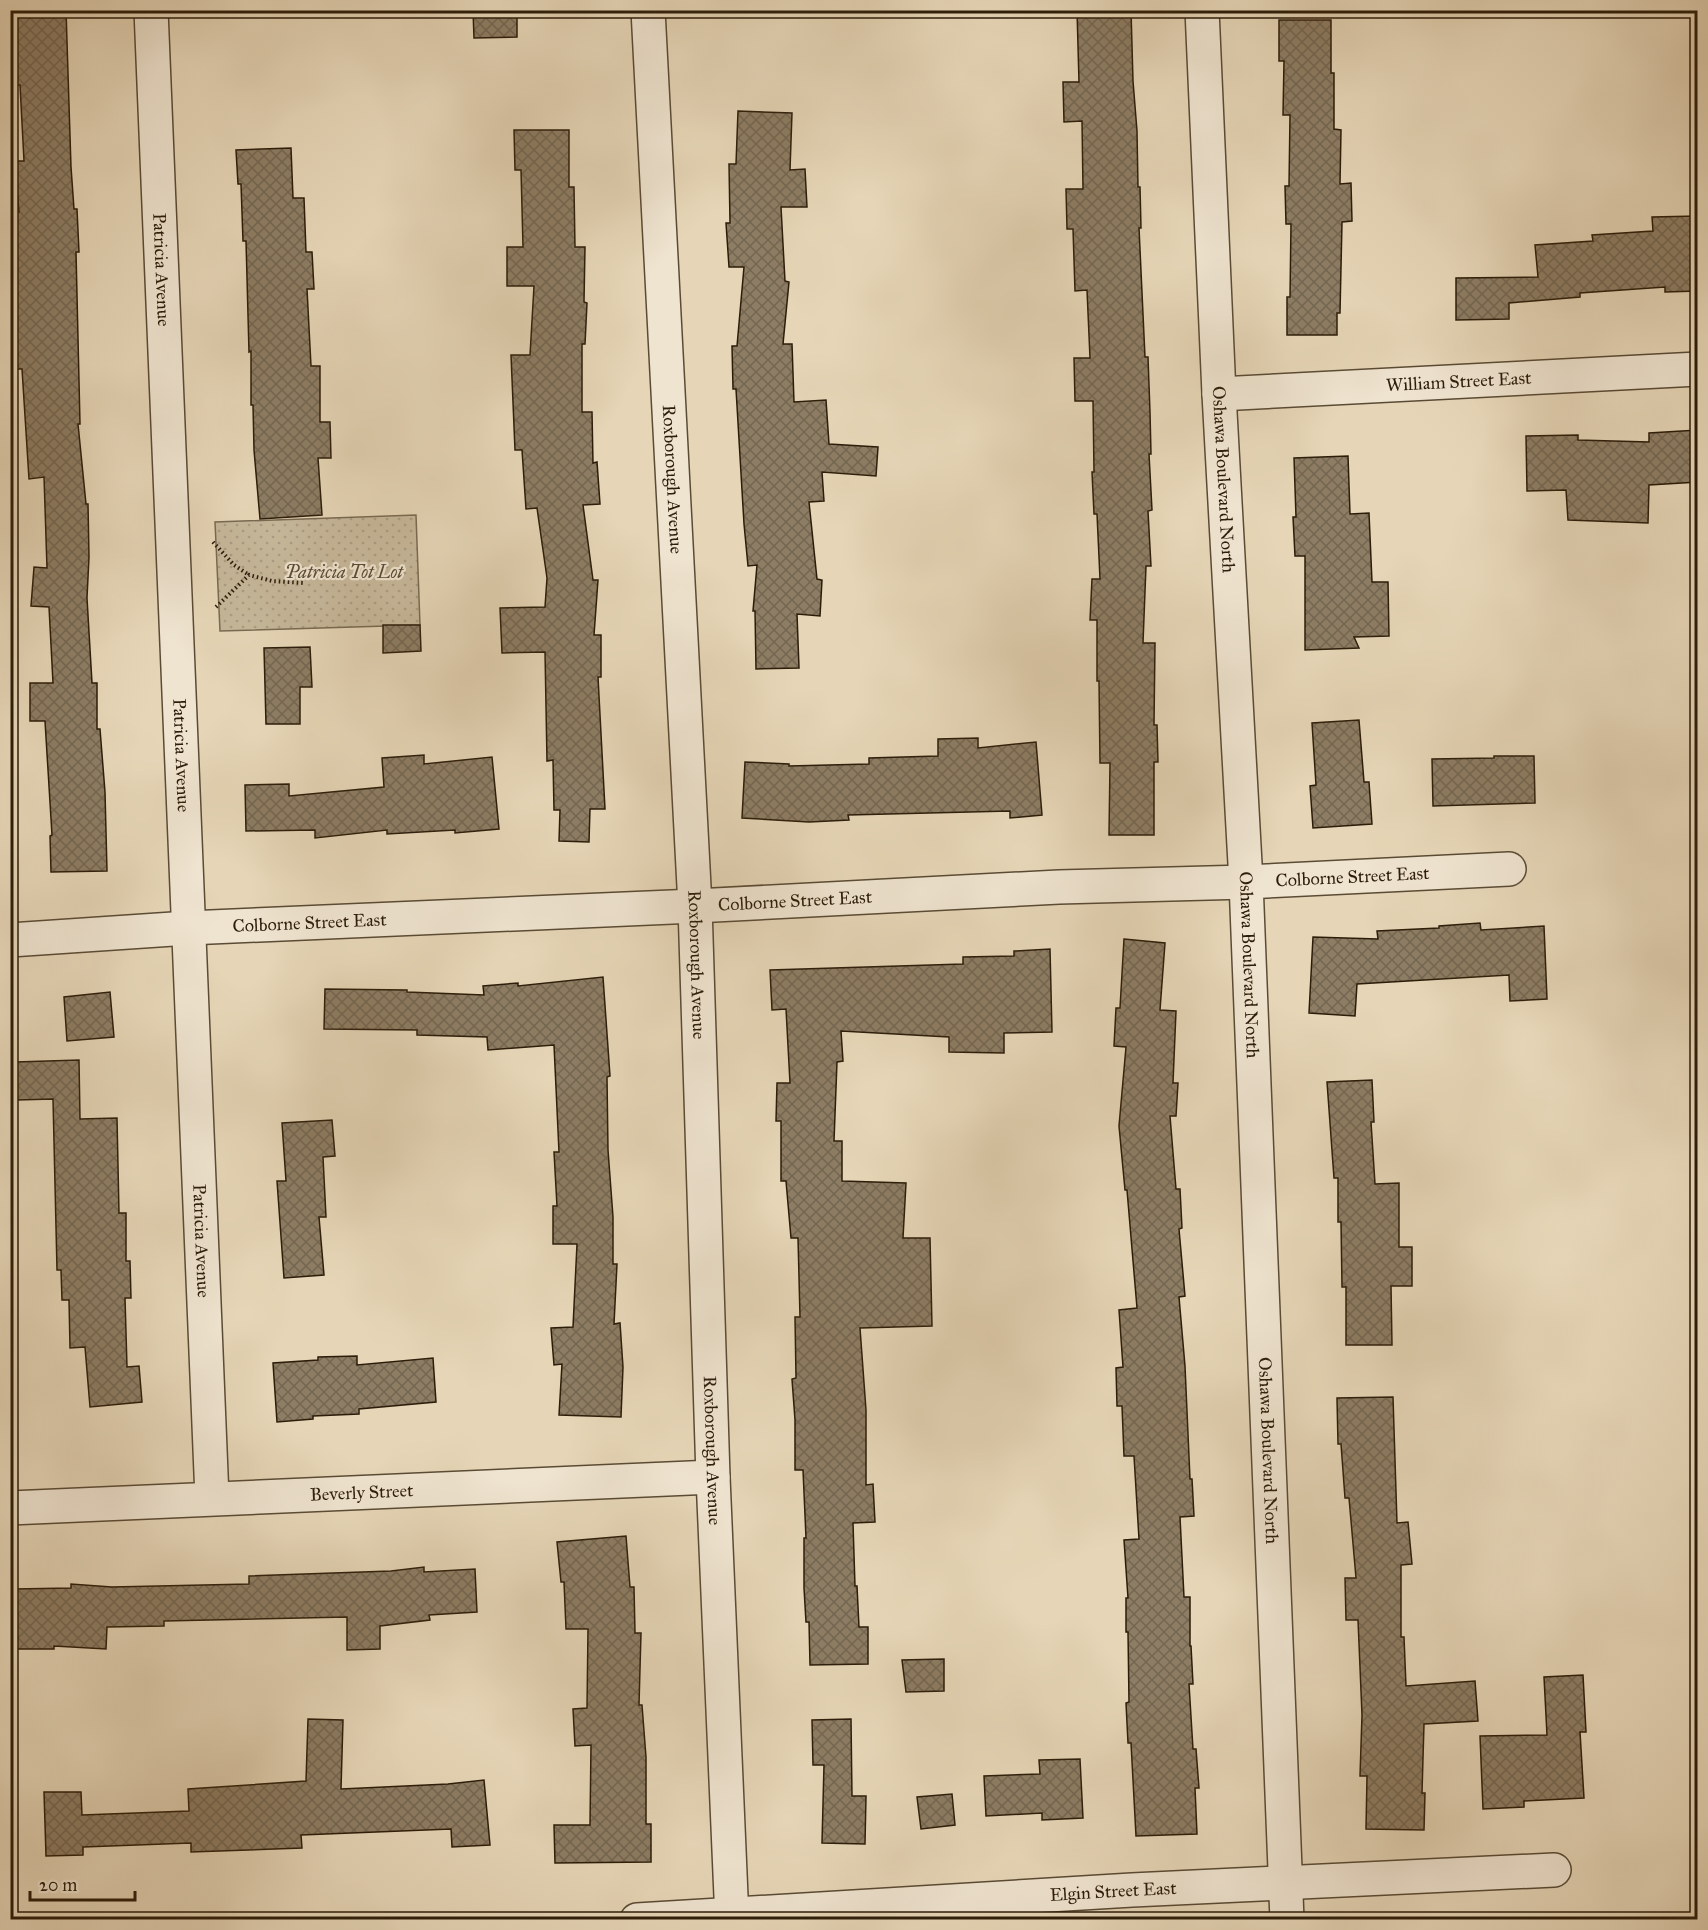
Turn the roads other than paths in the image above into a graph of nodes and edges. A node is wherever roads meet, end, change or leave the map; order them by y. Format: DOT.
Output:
graph roads {
  1 [pos="152,10"];
  2 [pos="648,10"];
  3 [pos="1202,10"];
  4 [pos="1698,369"];
  5 [pos="1219,394"];
  6 [pos="1509,869"];
  7 [pos="1246,882"];
  8 [pos="695,906"];
  9 [pos="188,928"];
  10 [pos="10,940"];
  11 [pos="712,1477"];
  12 [pos="212,1498"];
  13 [pos="10,1508"];
  14 [pos="1554,1870"];
  15 [pos="1285,1881"];
  16 [pos="731,1917"];
  17 [pos="637,1920"];
  18 [pos="1287,1920"];
  1 -- 9 [label="street, Patricia Avenue"];
  2 -- 8 [label="street, Roxborough Avenue"];
  3 -- 5 [label="street, Oshawa Boulevard North"];
  4 -- 5 [label="street, William Street East"];
  5 -- 7 [label="street, Oshawa Boulevard North"];
  6 -- 7 [label="street, Colborne Street East"];
  7 -- 8 [label="street, Colborne Street East"];
  7 -- 15 [label="street, Oshawa Boulevard North"];
  8 -- 9 [label="street, Colborne Street East"];
  8 -- 11 [label="street, Roxborough Avenue"];
  9 -- 10 [label="street, Colborne Street East"];
  9 -- 12 [label="street, Patricia Avenue"];
  11 -- 12 [label="street, Beverly Street"];
  11 -- 16 [label="street, Roxborough Avenue"];
  12 -- 13 [label="street, Beverly Street"];
  14 -- 15 [label="street, Elgin Street East"];
  15 -- 16 [label="street, Elgin Street East"];
  15 -- 18 [label="street, Oshawa Boulevard North"];
  16 -- 17 [label="street, Elgin Street East"];
}
